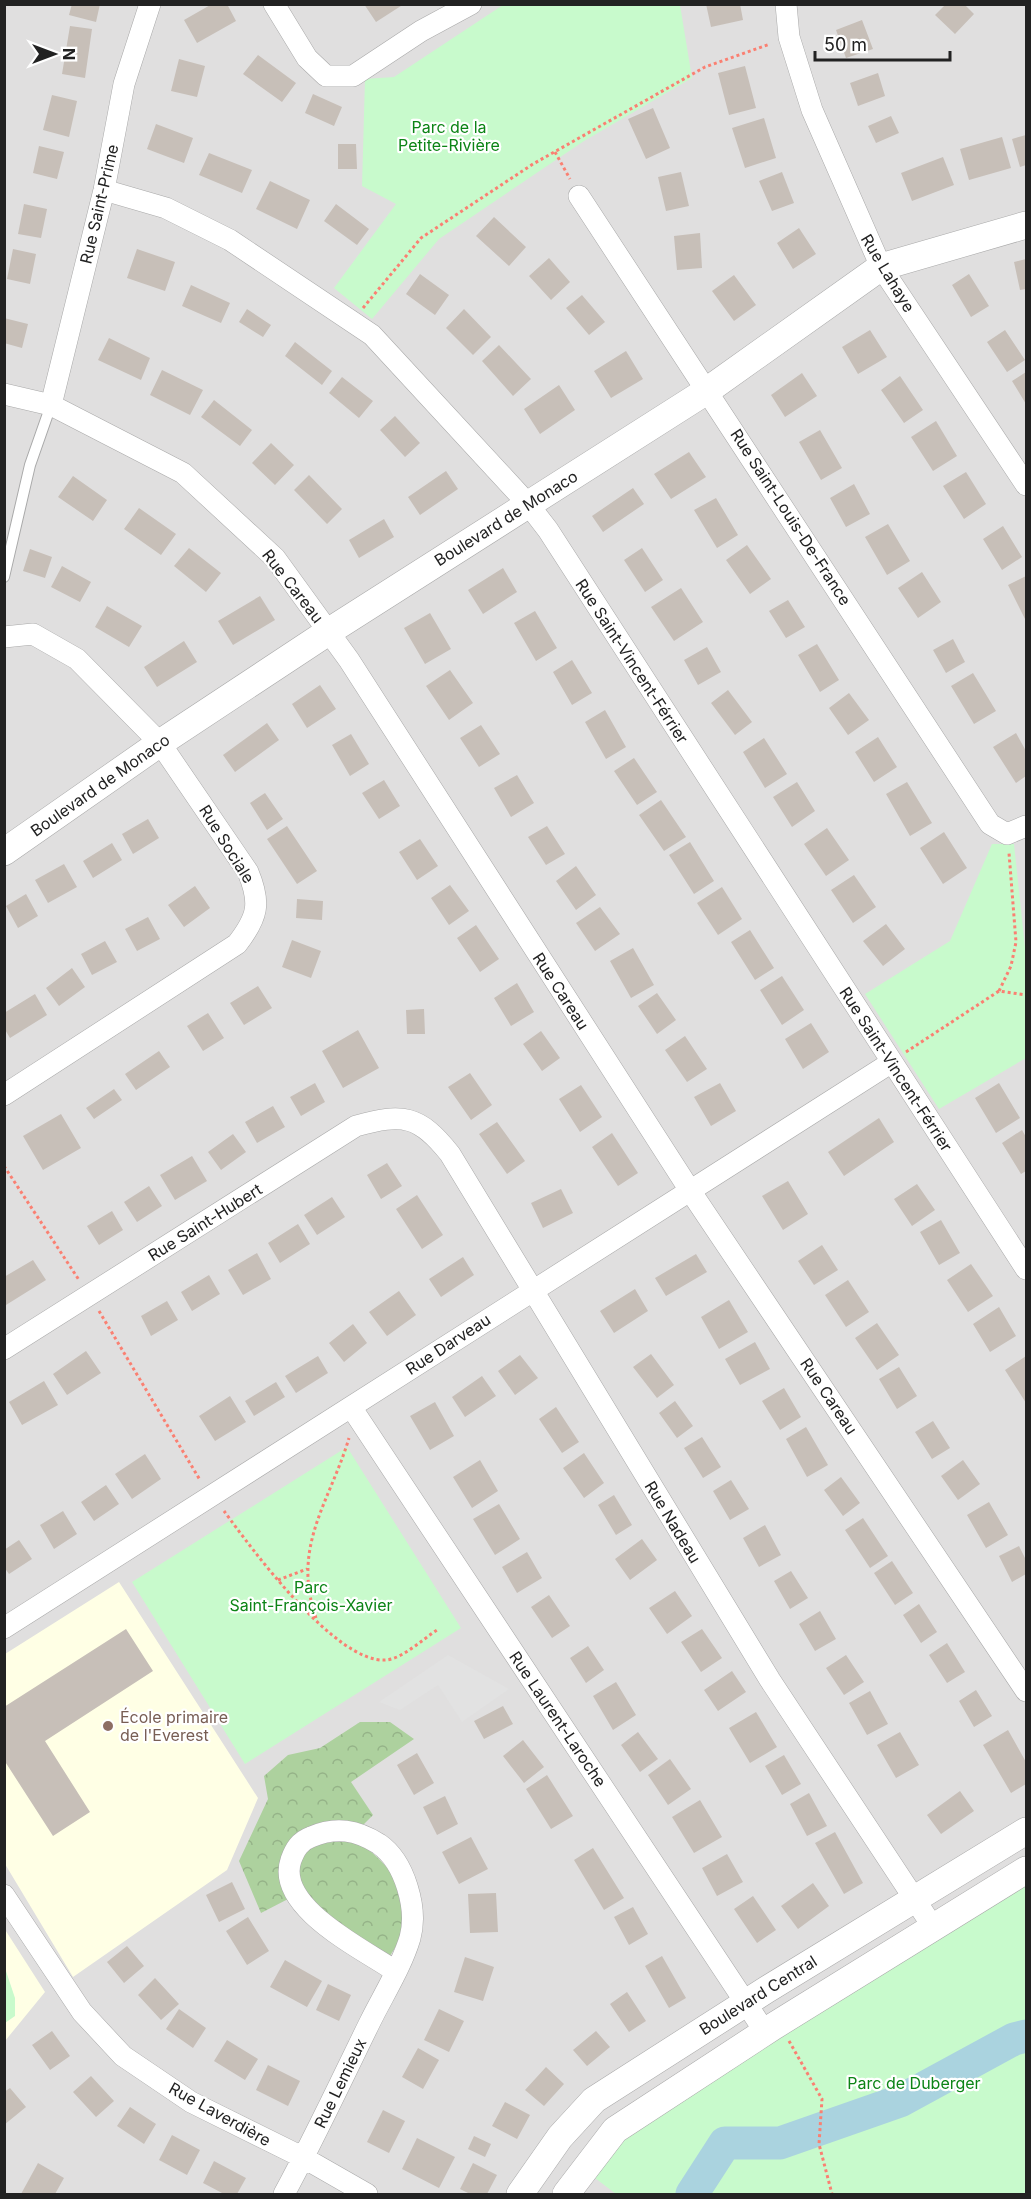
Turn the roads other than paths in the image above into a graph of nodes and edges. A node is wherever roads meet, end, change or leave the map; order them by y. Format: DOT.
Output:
graph roads {
  1 [pos="150,4"];
  2 [pos="274,4"];
  3 [pos="471,4"];
  4 [pos="786,4"];
  5 [pos="104,190"];
  6 [pos="579,196"];
  7 [pos="1026,225"];
  8 [pos="881,267"];
  9 [pos="708,390"];
  10 [pos="4,394"];
  11 [pos="51,405"];
  12 [pos="1026,485"];
  13 [pos="528,504"];
  14 [pos="4,577"];
  15 [pos="328,632"];
  16 [pos="4,637"];
  17 [pos="160,743"];
  18 [pos="1017,830"];
  19 [pos="4,852"];
  20 [pos="892,1062"];
  21 [pos="4,1095"];
  22 [pos="412,1120"];
  23 [pos="692,1192"];
  24 [pos="1026,1269"];
  25 [pos="532,1291"];
  26 [pos="4,1349"];
  27 [pos="353,1411"];
  28 [pos="4,1628"];
  29 [pos="1026,1691"];
  30 [pos="1026,1830"];
  31 [pos="1026,1870"];
  32 [pos="4,1895"];
  33 [pos="914,1898"];
  34 [pos="933,1928"];
  35 [pos="395,1971"];
  36 [pos="746,2002"];
  37 [pos="774,2032"];
  38 [pos="304,2158"];
  39 [pos="284,2194"];
  40 [pos="368,2194"];
  41 [pos="520,2194"];
  42 [pos="566,2194"];
  1 -- 5 [label="street, Rue Saint-Prime"];
  2 -- 3 [label="street"];
  4 -- 8 [label="street, Rue Lahaye"];
  5 -- 11 [label="street, Rue Saint-Prime"];
  5 -- 13 [label="street, Rue Saint-Vincent-Férrier"];
  6 -- 9 [label="street, Rue Saint-Louis-De-France"];
  7 -- 8 [label="street, Boulevard de Monaco"];
  8 -- 9 [label="street, Boulevard de Monaco"];
  8 -- 12 [label="street, Rue Lahaye"];
  9 -- 13 [label="street, Boulevard de Monaco"];
  9 -- 18 [label="street, Rue Saint-Louis-De-France"];
  10 -- 11 [label="street, Rue Careau"];
  11 -- 14 [label="lane"];
  11 -- 15 [label="street, Rue Careau"];
  13 -- 15 [label="street, Boulevard de Monaco"];
  13 -- 20 [label="street, Rue Saint-Vincent-Férrier"];
  15 -- 17 [label="street, Boulevard de Monaco"];
  15 -- 23 [label="street, Rue Careau"];
  16 -- 17 [label="street, Rue Sociale"];
  17 -- 19 [label="street, Boulevard de Monaco"];
  17 -- 21 [label="street, Rue Sociale"];
  20 -- 23 [label="street, Rue Darveau"];
  20 -- 24 [label="street, Rue Saint-Vincent-Férrier"];
  22 -- 25 [label="street, Rue Nadeau"];
  22 -- 26 [label="street, Rue Saint-Hubert"];
  23 -- 25 [label="street, Rue Darveau"];
  23 -- 29 [label="street, Rue Careau"];
  25 -- 27 [label="street, Rue Darveau"];
  25 -- 33 [label="street, Rue Nadeau"];
  27 -- 28 [label="street, Rue Darveau"];
  27 -- 36 [label="street, Rue Laurent-Laroche"];
  30 -- 33 [label="street, Boulevard Central"];
  31 -- 34 [label="street"];
  32 -- 38 [label="street, Rue Laverdière"];
  33 -- 34 [label="street, Rue Nadeau"];
  33 -- 36 [label="street, Boulevard Central"];
  34 -- 37 [label="street"];
  35 -- 35 [label="street, Rue Lemieux"];
  35 -- 38 [label="street, Rue Lemieux"];
  36 -- 37 [label="street, Rue Laurent-Laroche"];
  36 -- 41 [label="street, Boulevard Central"];
  37 -- 42 [label="street"];
  38 -- 39 [label="street, Rue Lemieux"];
  38 -- 40 [label="street, Rue Laverdière"];
}
